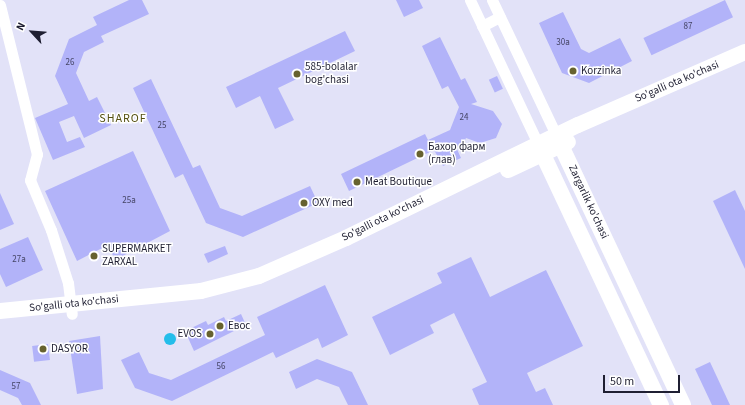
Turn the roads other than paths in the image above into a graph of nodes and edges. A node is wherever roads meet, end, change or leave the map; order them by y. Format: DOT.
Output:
graph roads {
  1 [pos="470,0"];
  2 [pos="492,0"];
  3 [pos="0,5"];
  4 [pos="500,17"];
  5 [pos="482,26"];
  6 [pos="745,52"];
  7 [pos="745,63"];
  8 [pos="558,140"];
  9 [pos="540,149"];
  10 [pos="72,309"];
  11 [pos="0,311"];
  12 [pos="0,322"];
  13 [pos="661,405"];
  14 [pos="683,405"];
  1 -- 5 [label="street, Zargarlik ko'chasi"];
  2 -- 4 [label="street, Zargarlik ko'chasi"];
  3 -- 10 [label="street"];
  4 -- 5 [label="street"];
  4 -- 8 [label="street, Zargarlik ko'chasi"];
  5 -- 9 [label="street, Zargarlik ko'chasi"];
  6 -- 8 [label="main road, So'galli ota ko'chasi"];
  7 -- 8 [label="main road, So'galli ota ko'chasi"];
  8 -- 9 [label="main road, So'galli ota ko'chasi"];
  8 -- 14 [label="main road, Zargarlik ko'chasi"];
  9 -- 10 [label="main road, So'galli ota ko'chasi"];
  9 -- 13 [label="main road, Zargarlik ko'chasi"];
  10 -- 11 [label="main road, So'galli ota ko'chasi"];
  10 -- 12 [label="main road, So'galli ota ko'chasi"];
}
